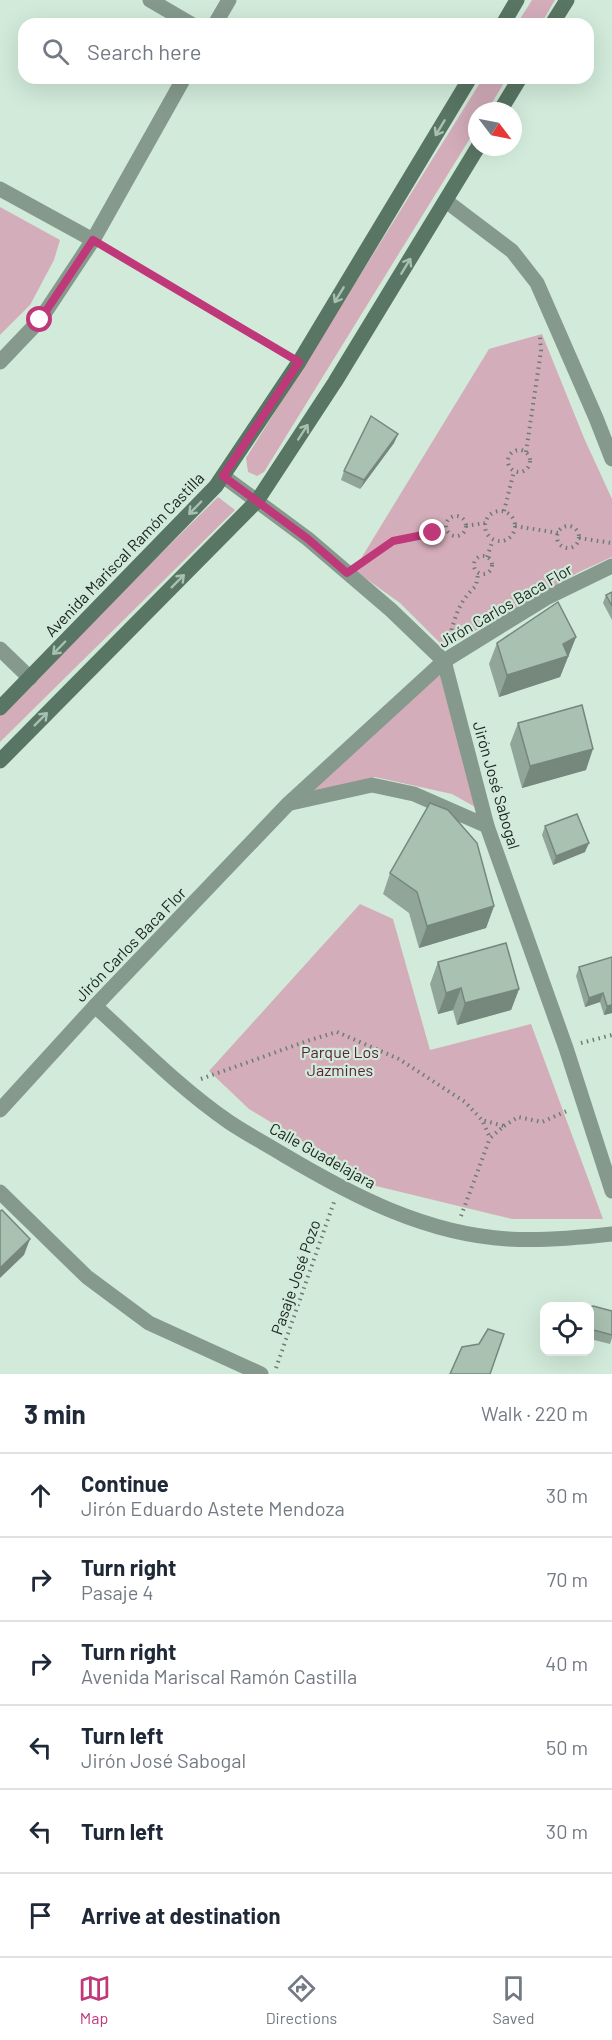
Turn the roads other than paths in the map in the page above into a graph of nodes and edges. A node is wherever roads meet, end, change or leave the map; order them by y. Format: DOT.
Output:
graph roads {
  1 [pos="150,0"];
  2 [pos="229,0"];
  3 [pos="517,0"];
  4 [pos="567,0"];
  5 [pos="181,18"];
  6 [pos="218,18"];
  7 [pos="506,18"];
  8 [pos="556,18"];
  9 [pos="181,84"];
  10 [pos="466,84"];
  11 [pos="516,84"];
  12 [pos="505,102"];
  13 [pos="473,156"];
  14 [pos="0,189"];
  15 [pos="446,201"];
  16 [pos="93,240"];
  17 [pos="0,362"];
  18 [pos="612,459"];
  19 [pos="223,476"];
  20 [pos="257,501"];
  21 [pos="612,566"];
  22 [pos="0,649"];
  23 [pos="444,661"];
  24 [pos="30,678"];
  25 [pos="0,708"];
  26 [pos="0,761"];
  27 [pos="288,804"];
  28 [pos="487,826"];
  29 [pos="95,1006"];
  30 [pos="0,1110"];
  31 [pos="612,1191"];
  32 [pos="0,1192"];
  33 [pos="612,1234"];
  34 [pos="261,1374"];
  1 -- 5 [label="street"];
  2 -- 6 [label="street"];
  3 -- 7 [label="main road"];
  4 -- 8 [label="main road"];
  9 -- 16 [label="street"];
  10 -- 19 [label="main road, Avenida Mariscal Ramón Castilla, one-way"];
  11 -- 12 [label="main road"];
  13 -- 15 [label="main road"];
  14 -- 16 [label="street"];
  15 -- 18 [label="street"];
  20 -- 15 [label="main road, one-way"];
  16 -- 17 [label="street"];
  19 -- 20 [label="street"];
  19 -- 24 [label="main road, Avenida Mariscal Ramón Castilla, one-way"];
  20 -- 23 [label="street"];
  26 -- 20 [label="main road, one-way"];
  21 -- 23 [label="street, Jirón Carlos Baca Flor"];
  22 -- 24 [label="street"];
  23 -- 27 [label="street, Jirón Carlos Baca Flor"];
  23 -- 28 [label="street, Jirón José Sabogal"];
  24 -- 25 [label="main road, Avenida Mariscal Ramón Castilla"];
  27 -- 28 [label="street"];
  27 -- 29 [label="street, Jirón Carlos Baca Flor"];
  28 -- 31 [label="street, Jirón José Sabogal"];
  29 -- 30 [label="street, Jirón Carlos Baca Flor"];
  29 -- 33 [label="street, Calle Guadelajara"];
  32 -- 34 [label="street"];
}
